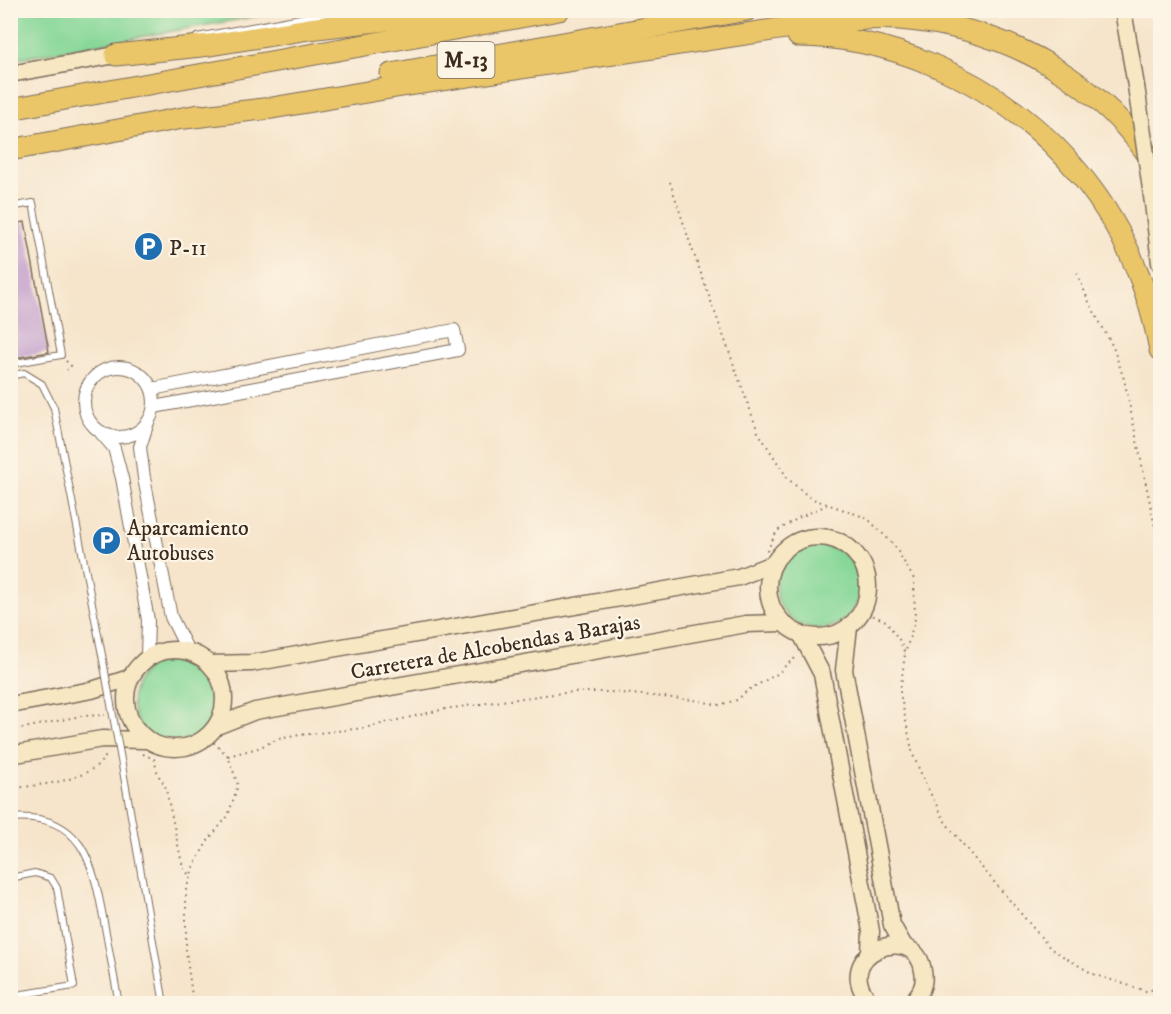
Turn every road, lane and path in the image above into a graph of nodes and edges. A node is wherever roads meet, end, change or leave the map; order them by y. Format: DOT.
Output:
graph roads {
  1 [pos="344,10"];
  2 [pos="470,10"];
  3 [pos="559,10"];
  4 [pos="747,10"];
  5 [pos="1124,10"];
  6 [pos="720,39"];
  7 [pos="116,55"];
  8 [pos="10,74"];
  9 [pos="10,109"];
  10 [pos="185,118"];
  11 [pos="10,150"];
  12 [pos="1161,172"];
  13 [pos="670,182"];
  14 [pos="10,207"];
  15 [pos="1161,263"];
  16 [pos="1077,273"];
  17 [pos="1161,350"];
  18 [pos="66,358"];
  19 [pos="10,364"];
  20 [pos="67,370"];
  21 [pos="10,376"];
  22 [pos="152,389"];
  23 [pos="154,407"];
  24 [pos="148,422"];
  25 [pos="101,433"];
  26 [pos="1161,550"];
  27 [pos="772,564"];
  28 [pos="862,610"];
  29 [pos="783,623"];
  30 [pos="849,627"];
  31 [pos="805,641"];
  32 [pos="188,651"];
  33 [pos="905,654"];
  34 [pos="147,658"];
  35 [pos="211,664"];
  36 [pos="129,678"];
  37 [pos="10,705"];
  38 [pos="109,715"];
  39 [pos="10,731"];
  40 [pos="212,731"];
  41 [pos="144,740"];
  42 [pos="10,755"];
  43 [pos="228,756"];
  44 [pos="10,818"];
  45 [pos="10,878"];
  46 [pos="904,946"];
  47 [pos="870,952"];
  48 [pos="1161,988"];
  49 [pos="10,996"];
  50 [pos="119,1004"];
  51 [pos="164,1004"];
  52 [pos="193,1004"];
  53 [pos="872,1004"];
  54 [pos="910,1004"];
  1 -- 7 [label="lane"];
  2 -- 7 [label="highway"];
  3 -- 9 [label="highway, M-13"];
  4 -- 10 [label="highway, M-13"];
  5 -- 15 [label="street, bridge"];
  6 -- 10 [label="highway"];
  6 -- 12 [label="highway"];
  6 -- 17 [label="highway"];
  7 -- 8 [label="street"];
  10 -- 11 [label="highway, M-13"];
  13 -- 33 [label="path"];
  14 -- 19 [label="lane"];
  16 -- 26 [label="path"];
  18 -- 20 [label="path"];
  21 -- 51 [label="lane, bridge"];
  22 -- 23 [label="street"];
  22 -- 23 [label="street"];
  22 -- 25 [label="street"];
  23 -- 24 [label="street"];
  24 -- 25 [label="street"];
  24 -- 32 [label="street"];
  25 -- 34 [label="street"];
  27 -- 28 [label="street"];
  27 -- 29 [label="street"];
  27 -- 35 [label="street, Carretera de Alcobendas a Barajas"];
  28 -- 30 [label="street"];
  28 -- 33 [label="path"];
  29 -- 31 [label="street"];
  29 -- 40 [label="street, Carretera de Alcobendas a Barajas"];
  30 -- 31 [label="street"];
  30 -- 46 [label="street"];
  31 -- 43 [label="path"];
  31 -- 47 [label="street"];
  32 -- 34 [label="street"];
  32 -- 35 [label="street"];
  33 -- 48 [label="path"];
  34 -- 36 [label="street"];
  35 -- 40 [label="street"];
  36 -- 37 [label="street"];
  36 -- 41 [label="street"];
  38 -- 39 [label="path"];
  40 -- 41 [label="street"];
  40 -- 43 [label="path"];
  41 -- 42 [label="street"];
  43 -- 52 [label="path"];
  44 -- 50 [label="lane"];
  45 -- 49 [label="lane"];
  46 -- 47 [label="street"];
  46 -- 54 [label="street"];
  47 -- 53 [label="street"];
}
